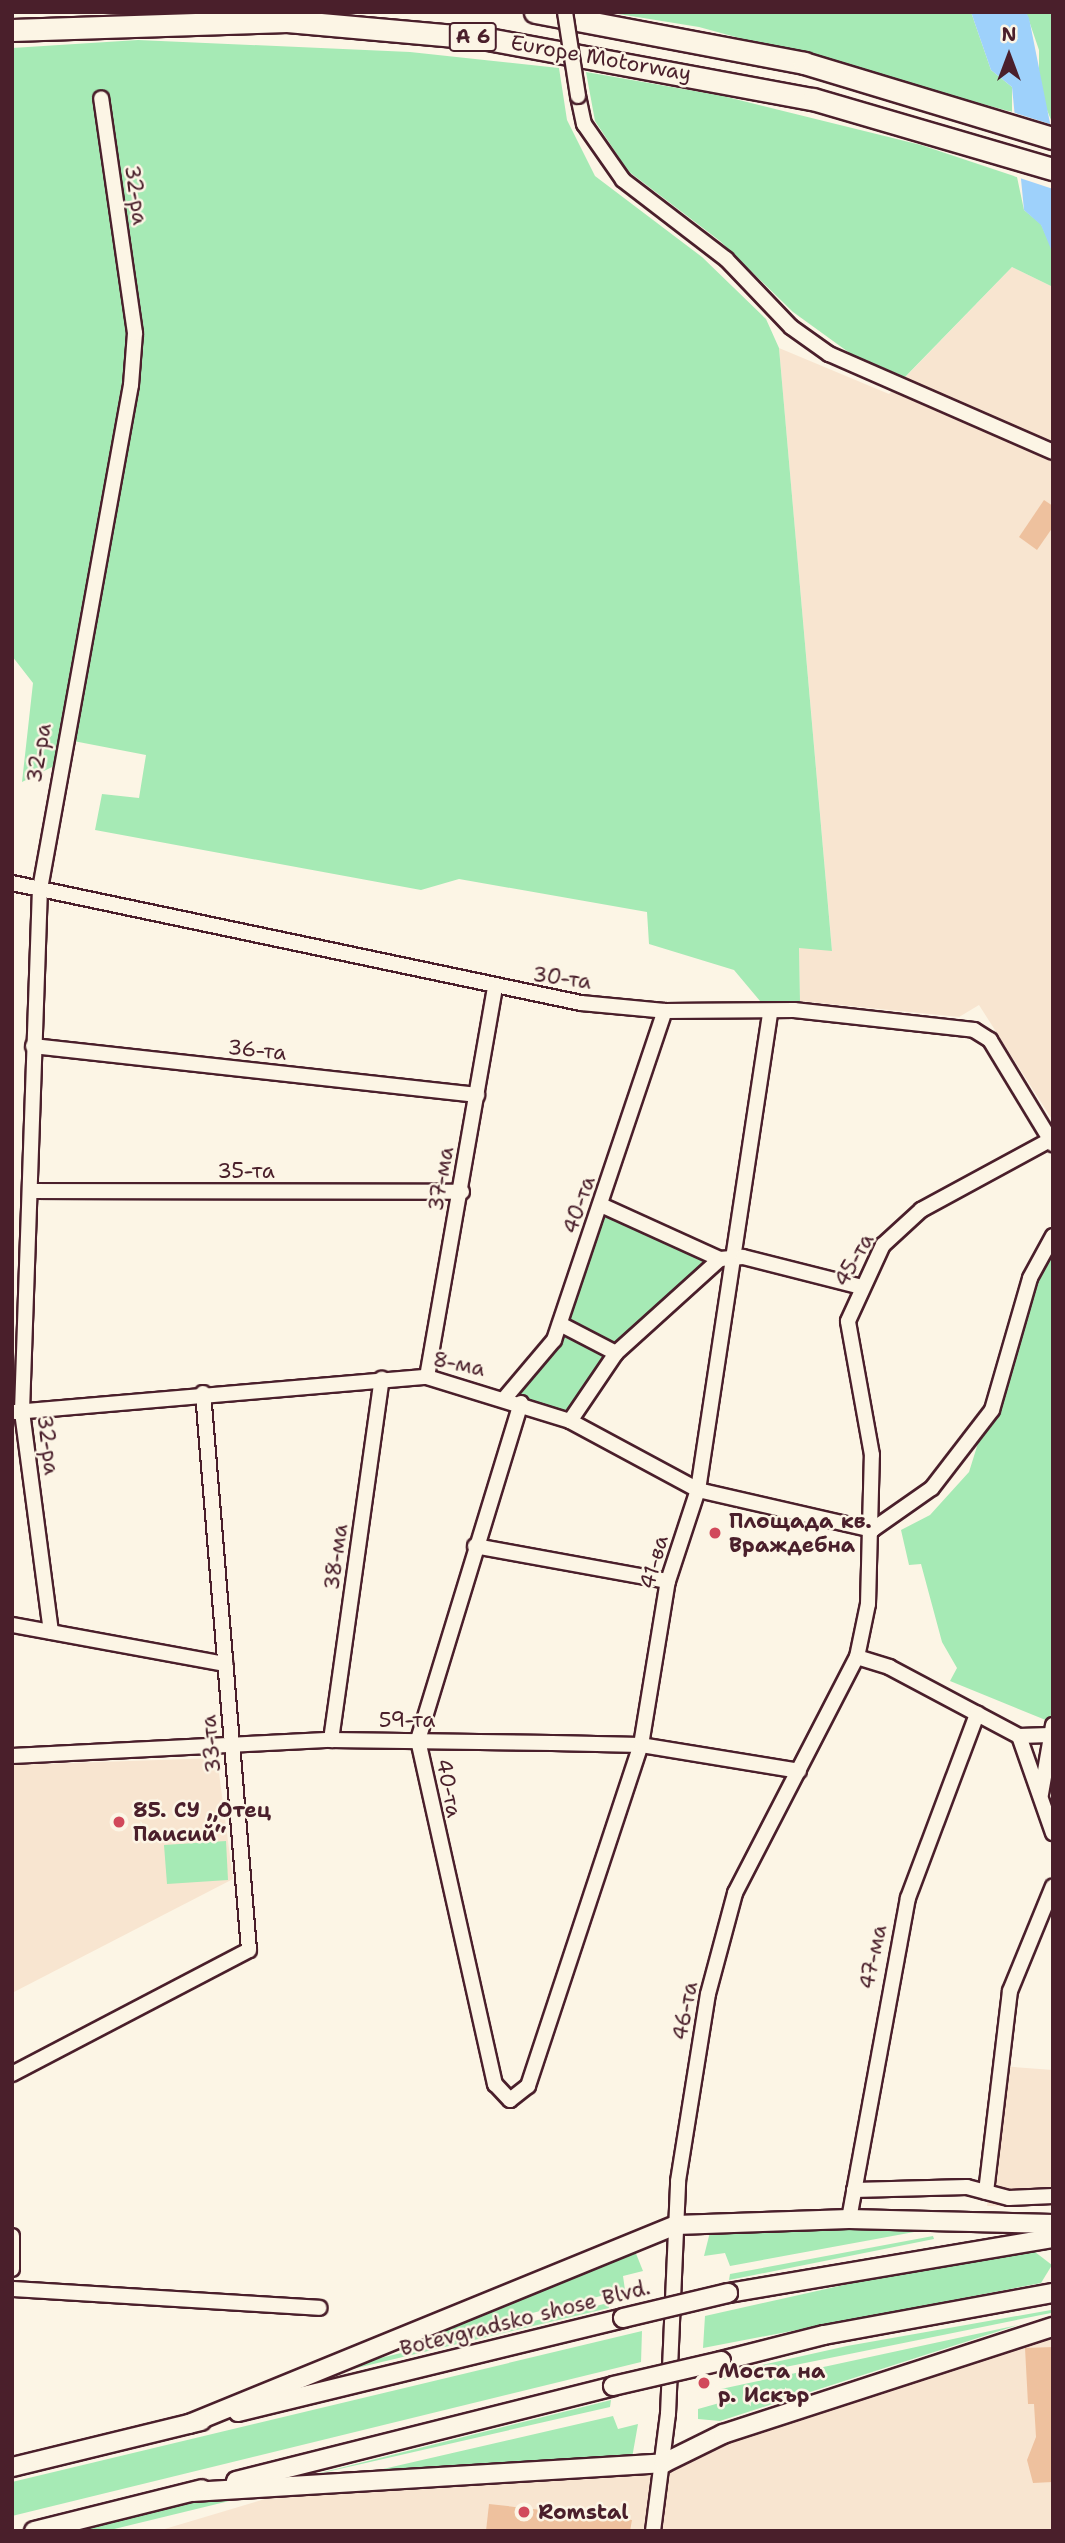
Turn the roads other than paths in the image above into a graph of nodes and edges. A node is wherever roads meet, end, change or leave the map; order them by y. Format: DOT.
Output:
graph roads {
  1 [pos="535,12"];
  2 [pos="565,12"];
  3 [pos="12,30"];
  4 [pos="101,98"];
  5 [pos="1053,138"];
  6 [pos="1053,169"];
  7 [pos="1053,452"];
  8 [pos="12,883"];
  9 [pos="40,889"];
  10 [pos="495,989"];
  11 [pos="665,1011"];
  12 [pos="770,1013"];
  13 [pos="33,1046"];
  14 [pos="477,1095"];
  15 [pos="1051,1142"];
  16 [pos="30,1191"];
  17 [pos="462,1192"];
  18 [pos="601,1205"];
  19 [pos="1053,1236"];
  20 [pos="726,1258"];
  21 [pos="19,1283"];
  22 [pos="858,1286"];
  23 [pos="560,1324"];
  24 [pos="616,1353"];
  25 [pos="427,1377"];
  26 [pos="382,1379"];
  27 [pos="203,1393"];
  28 [pos="505,1398"];
  29 [pos="521,1403"];
  30 [pos="17,1412"];
  31 [pos="570,1421"];
  32 [pos="698,1490"];
  33 [pos="872,1530"];
  34 [pos="475,1546"];
  35 [pos="668,1581"];
  36 [pos="12,1625"];
  37 [pos="51,1632"];
  38 [pos="857,1657"];
  39 [pos="225,1664"];
  40 [pos="976,1714"];
  41 [pos="1052,1730"];
  42 [pos="1020,1736"];
  43 [pos="331,1740"];
  44 [pos="418,1741"];
  45 [pos="640,1745"];
  46 [pos="232,1747"];
  47 [pos="12,1756"];
  48 [pos="799,1771"];
  49 [pos="1041,1795"];
  50 [pos="1053,1833"];
  51 [pos="1053,1886"];
  52 [pos="12,2074"];
  53 [pos="510,2100"];
  54 [pos="854,2190"];
  55 [pos="986,2192"];
  56 [pos="1053,2196"];
  57 [pos="849,2219"];
  58 [pos="676,2224"];
  59 [pos="1053,2224"];
  60 [pos="12,2236"];
  61 [pos="1053,2238"];
  62 [pos="12,2269"];
  63 [pos="12,2288"];
  64 [pos="1053,2293"];
  65 [pos="319,2308"];
  66 [pos="1053,2328"];
  67 [pos="189,2424"];
  68 [pos="664,2463"];
  69 [pos="12,2467"];
  70 [pos="193,2492"];
  71 [pos="34,2531"];
  72 [pos="653,2531"];
  1 -- 5 [label="highway, Europe Motorway"];
  2 -- 7 [label="street, bridge"];
  3 -- 6 [label="highway, Europe Motorway / A 6"];
  4 -- 9 [label="street, 32-ра"];
  8 -- 9 [label="street, 30-та"];
  9 -- 10 [label="street, 30-та"];
  9 -- 13 [label="street, 32-ра"];
  10 -- 11 [label="street, 30-та"];
  10 -- 14 [label="street, 37-ма"];
  11 -- 12 [label="street, 30-та"];
  11 -- 18 [label="street, 40-та"];
  12 -- 15 [label="street, 30-та"];
  12 -- 20 [label="street, 41-ва"];
  13 -- 14 [label="street, 36-та"];
  13 -- 16 [label="street, 32-ра"];
  14 -- 17 [label="street, 37-ма"];
  15 -- 22 [label="street, 45-та"];
  16 -- 17 [label="street, 35-та"];
  16 -- 21 [label="street, 32-ра"];
  17 -- 25 [label="street, 37-ма"];
  18 -- 20 [label="street"];
  18 -- 23 [label="street, 40-та"];
  19 -- 33 [label="street"];
  20 -- 22 [label="street"];
  20 -- 24 [label="street"];
  20 -- 32 [label="street, 41-ва"];
  21 -- 30 [label="street, 32-ра"];
  22 -- 33 [label="street, 45-та"];
  23 -- 24 [label="street"];
  23 -- 28 [label="street, 40-та"];
  24 -- 31 [label="street"];
  25 -- 26 [label="street, 8-ма"];
  25 -- 28 [label="street, 8-ма"];
  26 -- 27 [label="street, 8-ма"];
  26 -- 43 [label="street, 38-ма"];
  27 -- 30 [label="street, 8-ма"];
  27 -- 39 [label="street, 33-та"];
  28 -- 29 [label="street, 8-ма"];
  29 -- 31 [label="street, 8-ма"];
  29 -- 34 [label="street, 40-та"];
  30 -- 37 [label="street, 32-ра"];
  31 -- 32 [label="street, 8-ма"];
  32 -- 33 [label="street, 8-ма"];
  32 -- 35 [label="street, 41-ва"];
  33 -- 38 [label="street, 46-та"];
  34 -- 35 [label="street"];
  34 -- 44 [label="street, 40-та"];
  35 -- 45 [label="street, 41-ва"];
  36 -- 37 [label="street"];
  37 -- 39 [label="street"];
  38 -- 40 [label="street"];
  38 -- 48 [label="street, 46-та"];
  39 -- 46 [label="street, 33-та"];
  40 -- 42 [label="street"];
  40 -- 54 [label="street, 47-ма"];
  41 -- 42 [label="street"];
  41 -- 49 [label="street"];
  42 -- 49 [label="street"];
  43 -- 44 [label="street, 59-та"];
  43 -- 46 [label="street, 59-та"];
  44 -- 45 [label="street, 59-та"];
  44 -- 53 [label="street, 40-та"];
  45 -- 48 [label="street, 59-та"];
  45 -- 53 [label="street, 41-ва"];
  46 -- 47 [label="street, 59-та"];
  46 -- 52 [label="street, 33-та"];
  48 -- 58 [label="street, 46-та"];
  49 -- 50 [label="street"];
  51 -- 55 [label="street"];
  54 -- 55 [label="street"];
  54 -- 57 [label="street, 47-ма"];
  55 -- 56 [label="street"];
  57 -- 58 [label="main road"];
  57 -- 59 [label="main road"];
  58 -- 67 [label="main road"];
  58 -- 68 [label="street, 46-та"];
  60 -- 62 [label="street"];
  61 -- 67 [label="main road, Botevgradsko shose Blvd., bridge"];
  63 -- 65 [label="street"];
  64 -- 70 [label="main road, bridge"];
  66 -- 68 [label="main road"];
  67 -- 69 [label="main road, Botevgradsko shose Blvd."];
  68 -- 70 [label="main road"];
  68 -- 72 [label="street, 46-та"];
  70 -- 71 [label="main road"];
}
